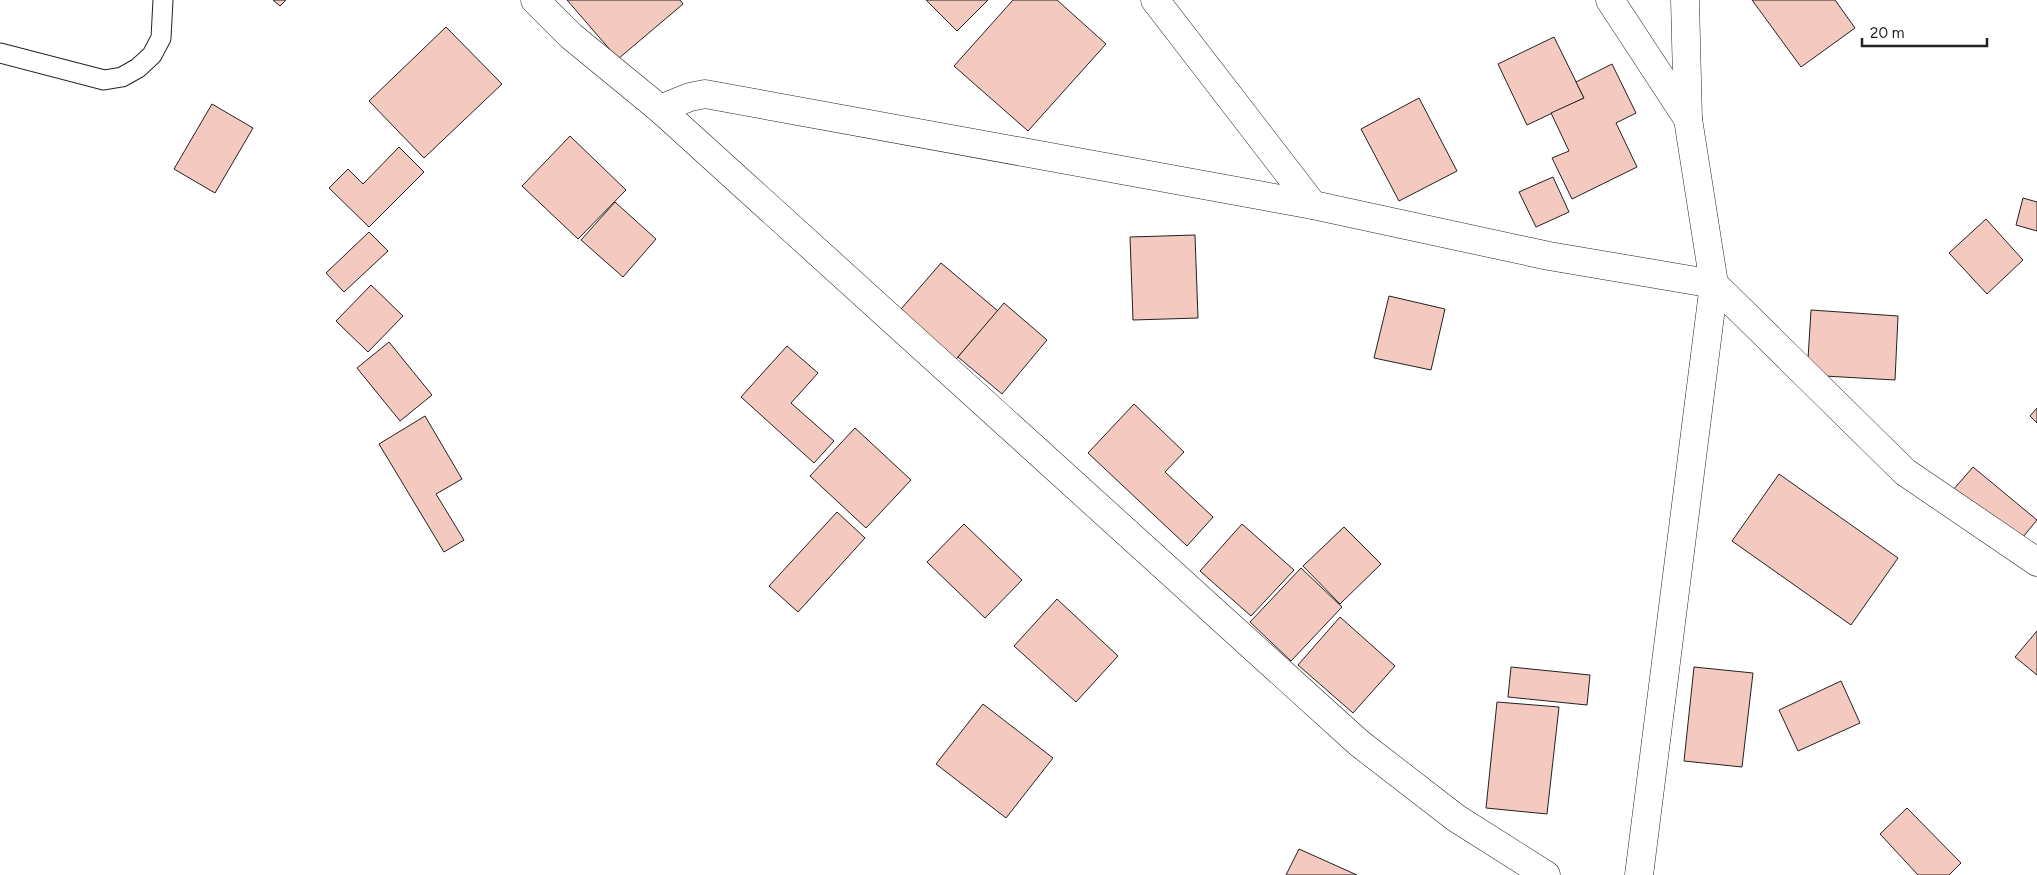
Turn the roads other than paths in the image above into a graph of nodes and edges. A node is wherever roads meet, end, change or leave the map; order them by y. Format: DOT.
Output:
graph roads {
  1 [pos="163,0"];
  2 [pos="536,0"];
  3 [pos="1155,0"];
  4 [pos="1610,0"];
  5 [pos="1685,0"];
  6 [pos="0,53"];
  7 [pos="660,109"];
  8 [pos="1688,119"];
  9 [pos="1314,205"];
  10 [pos="1714,284"];
  11 [pos="2037,562"];
  12 [pos="1546,875"];
  13 [pos="1639,875"];
  1 -- 6 [label="lane"];
  2 -- 7 [label="street"];
  3 -- 9 [label="street"];
  4 -- 8 [label="street"];
  5 -- 8 [label="street"];
  7 -- 9 [label="street"];
  7 -- 12 [label="street"];
  8 -- 10 [label="street"];
  9 -- 10 [label="street"];
  10 -- 11 [label="street"];
  10 -- 13 [label="street"];
}
